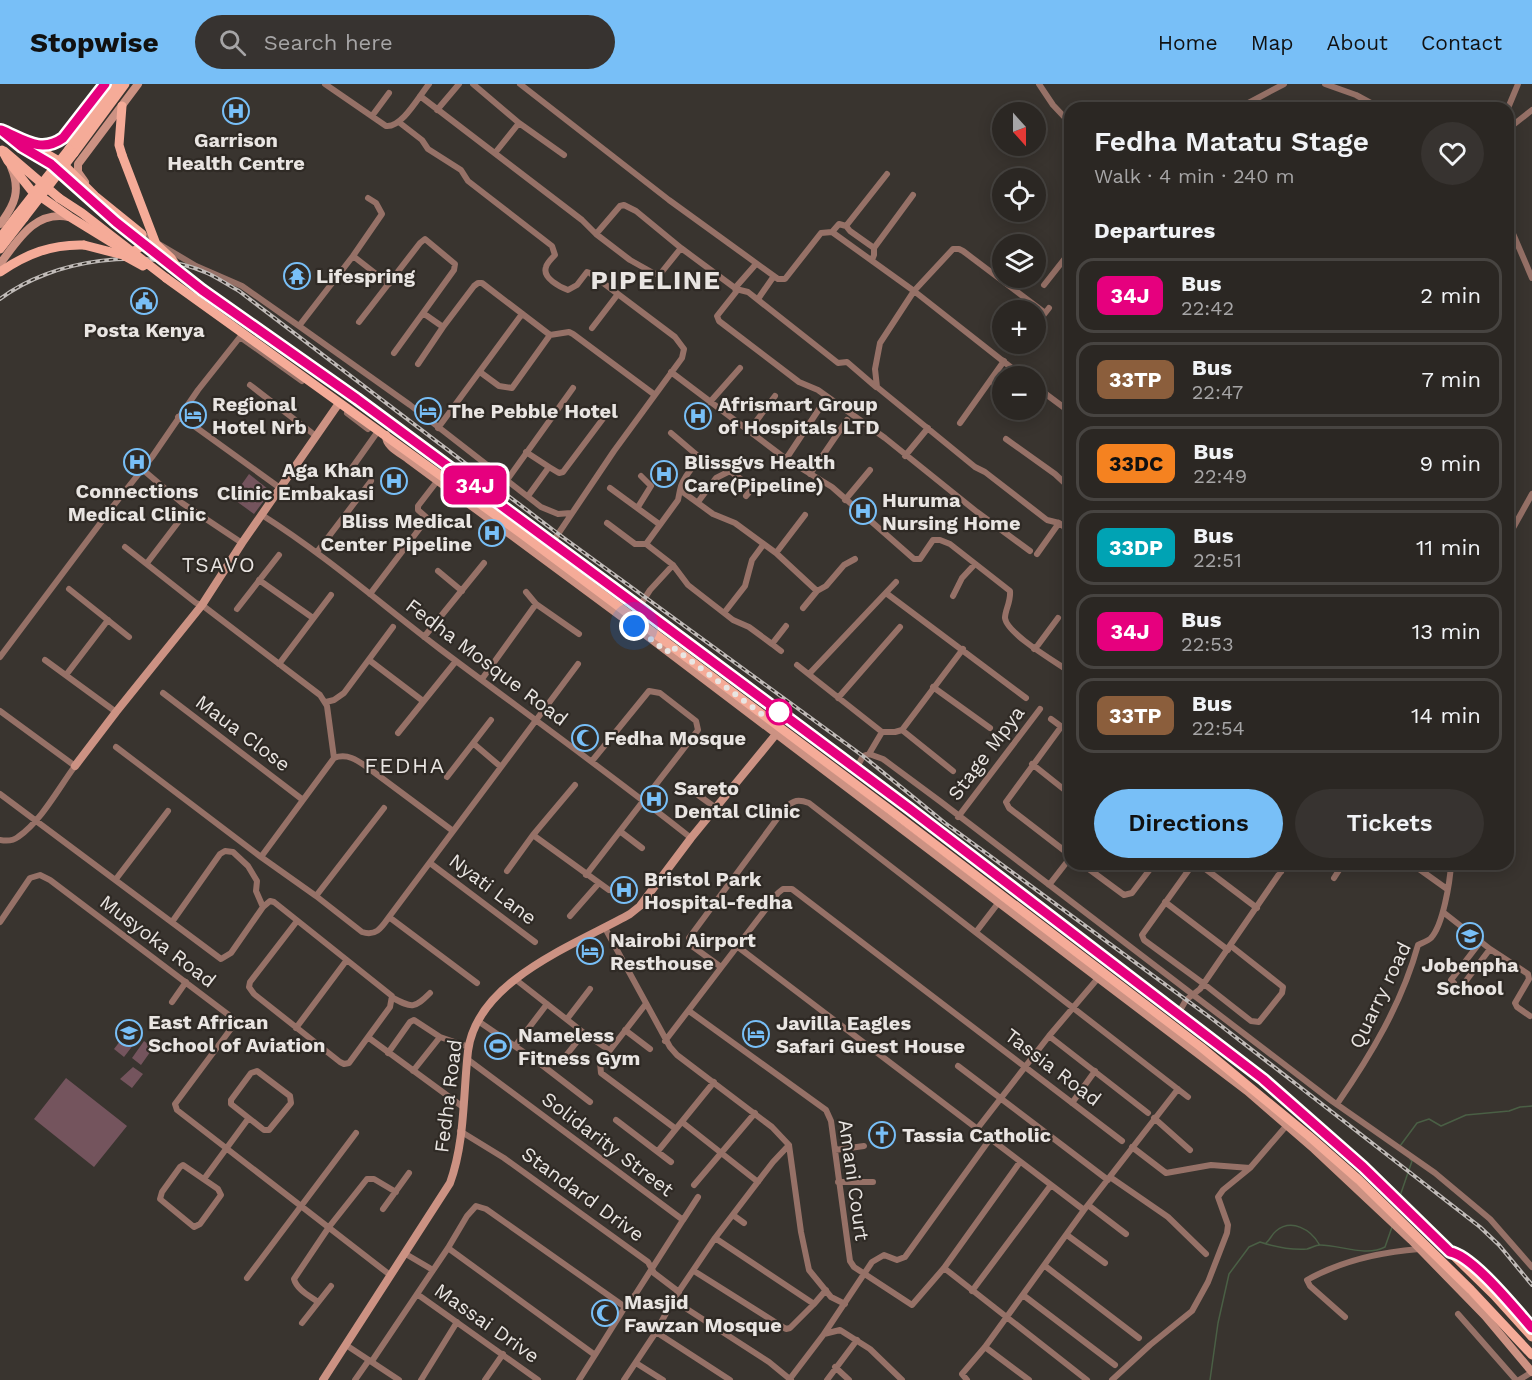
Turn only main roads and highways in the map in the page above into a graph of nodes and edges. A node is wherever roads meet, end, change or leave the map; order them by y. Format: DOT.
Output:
graph roads {
  1 [pos="105,84"];
  2 [pos="116,84"];
  3 [pos="125,84"];
  4 [pos="138,84"];
  5 [pos="122,106"];
  6 [pos="1,129"];
  7 [pos="22,147"];
  8 [pos="1,149"];
  9 [pos="8,161"];
  10 [pos="95,196"];
  11 [pos="70,217"];
  12 [pos="0,224"];
  13 [pos="0,238"];
  14 [pos="0,249"];
  15 [pos="0,264"];
  16 [pos="0,272"];
  17 [pos="180,272"];
  18 [pos="166,278"];
  19 [pos="337,403"];
  20 [pos="382,436"];
  21 [pos="669,649"];
  22 [pos="777,733"];
  23 [pos="75,766"];
  24 [pos="1247,1091"];
  25 [pos="1259,1095"];
  26 [pos="1344,1166"];
  27 [pos="1346,1178"];
  28 [pos="1383,1209"];
  29 [pos="1413,1238"];
  30 [pos="1450,1252"];
  31 [pos="1532,1328"];
  32 [pos="1532,1337"];
  33 [pos="1532,1355"];
  34 [pos="1532,1372"];
  35 [pos="324,1380"];
  1 -- 6 [label="main road"];
  2 -- 13 [label="main road, bridge"];
  3 -- 14 [label="main road, bridge"];
  4 -- 5 [label="main road"];
  5 -- 10 [label="main road"];
  5 -- 17 [label="main road, bridge"];
  6 -- 7 [label="main road"];
  7 -- 10 [label="main road"];
  7 -- 17 [label="main road, bridge"];
  8 -- 9 [label="main road"];
  8 -- 18 [label="main road, bridge"];
  9 -- 11 [label="main road"];
  9 -- 12 [label="main road"];
  10 -- 11 [label="main road"];
  11 -- 15 [label="main road"];
  16 -- 18 [label="main road, bridge"];
  17 -- 30 [label="main road"];
  18 -- 19 [label="main road"];
  19 -- 20 [label="main road"];
  19 -- 23 [label="main road"];
  20 -- 21 [label="main road"];
  20 -- 21 [label="main road"];
  21 -- 22 [label="main road"];
  21 -- 25 [label="main road"];
  22 -- 24 [label="main road"];
  22 -- 35 [label="main road, Fedha Road"];
  24 -- 25 [label="main road"];
  24 -- 27 [label="main road"];
  25 -- 26 [label="main road"];
  26 -- 27 [label="main road"];
  26 -- 28 [label="main road"];
  27 -- 28 [label="main road"];
  28 -- 29 [label="main road"];
  29 -- 33 [label="main road"];
  29 -- 34 [label="main road"];
  30 -- 31 [label="main road"];
  30 -- 32 [label="main road"];
}
